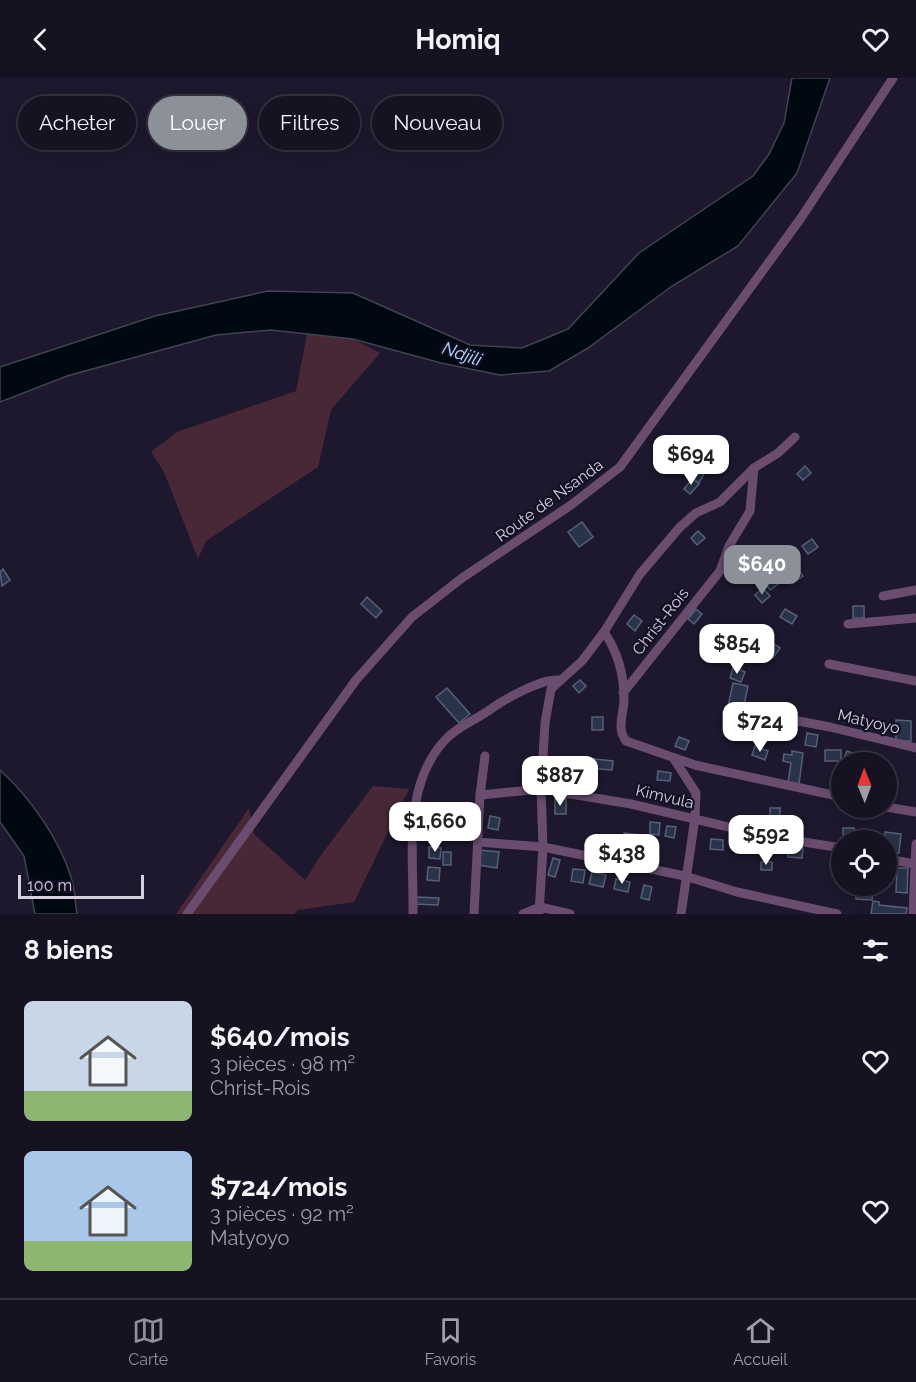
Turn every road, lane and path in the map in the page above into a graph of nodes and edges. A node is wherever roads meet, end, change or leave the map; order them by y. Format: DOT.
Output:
graph roads {
  1 [pos="893,78"];
  2 [pos="795,437"];
  3 [pos="754,468"];
  4 [pos="916,590"];
  5 [pos="883,596"];
  6 [pos="916,618"];
  7 [pos="848,624"];
  8 [pos="604,632"];
  9 [pos="829,664"];
  10 [pos="558,680"];
  11 [pos="916,681"];
  12 [pos="623,693"];
  13 [pos="745,711"];
  14 [pos="916,748"];
  15 [pos="485,756"];
  16 [pos="674,759"];
  17 [pos="541,789"];
  18 [pos="831,794"];
  19 [pos="480,795"];
  20 [pos="897,809"];
  21 [pos="916,812"];
  22 [pos="695,818"];
  23 [pos="478,842"];
  24 [pos="916,844"];
  25 [pos="831,846"];
  26 [pos="543,847"];
  27 [pos="897,861"];
  28 [pos="916,864"];
  29 [pos="685,876"];
  30 [pos="540,910"];
  31 [pos="187,914"];
  32 [pos="413,914"];
  33 [pos="474,914"];
  34 [pos="523,914"];
  35 [pos="570,914"];
  36 [pos="681,914"];
  37 [pos="837,914"];
  38 [pos="913,914"];
  1 -- 31 [label="street, Route de Nsanda"];
  2 -- 3 [label="street"];
  3 -- 8 [label="street"];
  3 -- 12 [label="street, Christ-Rois"];
  4 -- 5 [label="street"];
  6 -- 7 [label="street"];
  8 -- 10 [label="street"];
  8 -- 12 [label="street"];
  9 -- 11 [label="street"];
  10 -- 17 [label="street"];
  10 -- 32 [label="street"];
  12 -- 16 [label="street"];
  13 -- 14 [label="street, Matyoyo"];
  15 -- 19 [label="street"];
  16 -- 18 [label="street"];
  16 -- 22 [label="street"];
  17 -- 19 [label="street, Kimvula"];
  17 -- 22 [label="street, Kimvula"];
  17 -- 26 [label="street"];
  19 -- 23 [label="street"];
  20 -- 21 [label="street"];
  22 -- 25 [label="street, Kimvula"];
  22 -- 29 [label="street"];
  23 -- 26 [label="street"];
  23 -- 33 [label="street"];
  24 -- 28 [label="street"];
  26 -- 29 [label="street"];
  26 -- 30 [label="street"];
  27 -- 28 [label="street"];
  28 -- 38 [label="street"];
  29 -- 36 [label="street"];
  29 -- 37 [label="street"];
  30 -- 34 [label="street"];
  30 -- 35 [label="street"];
}
